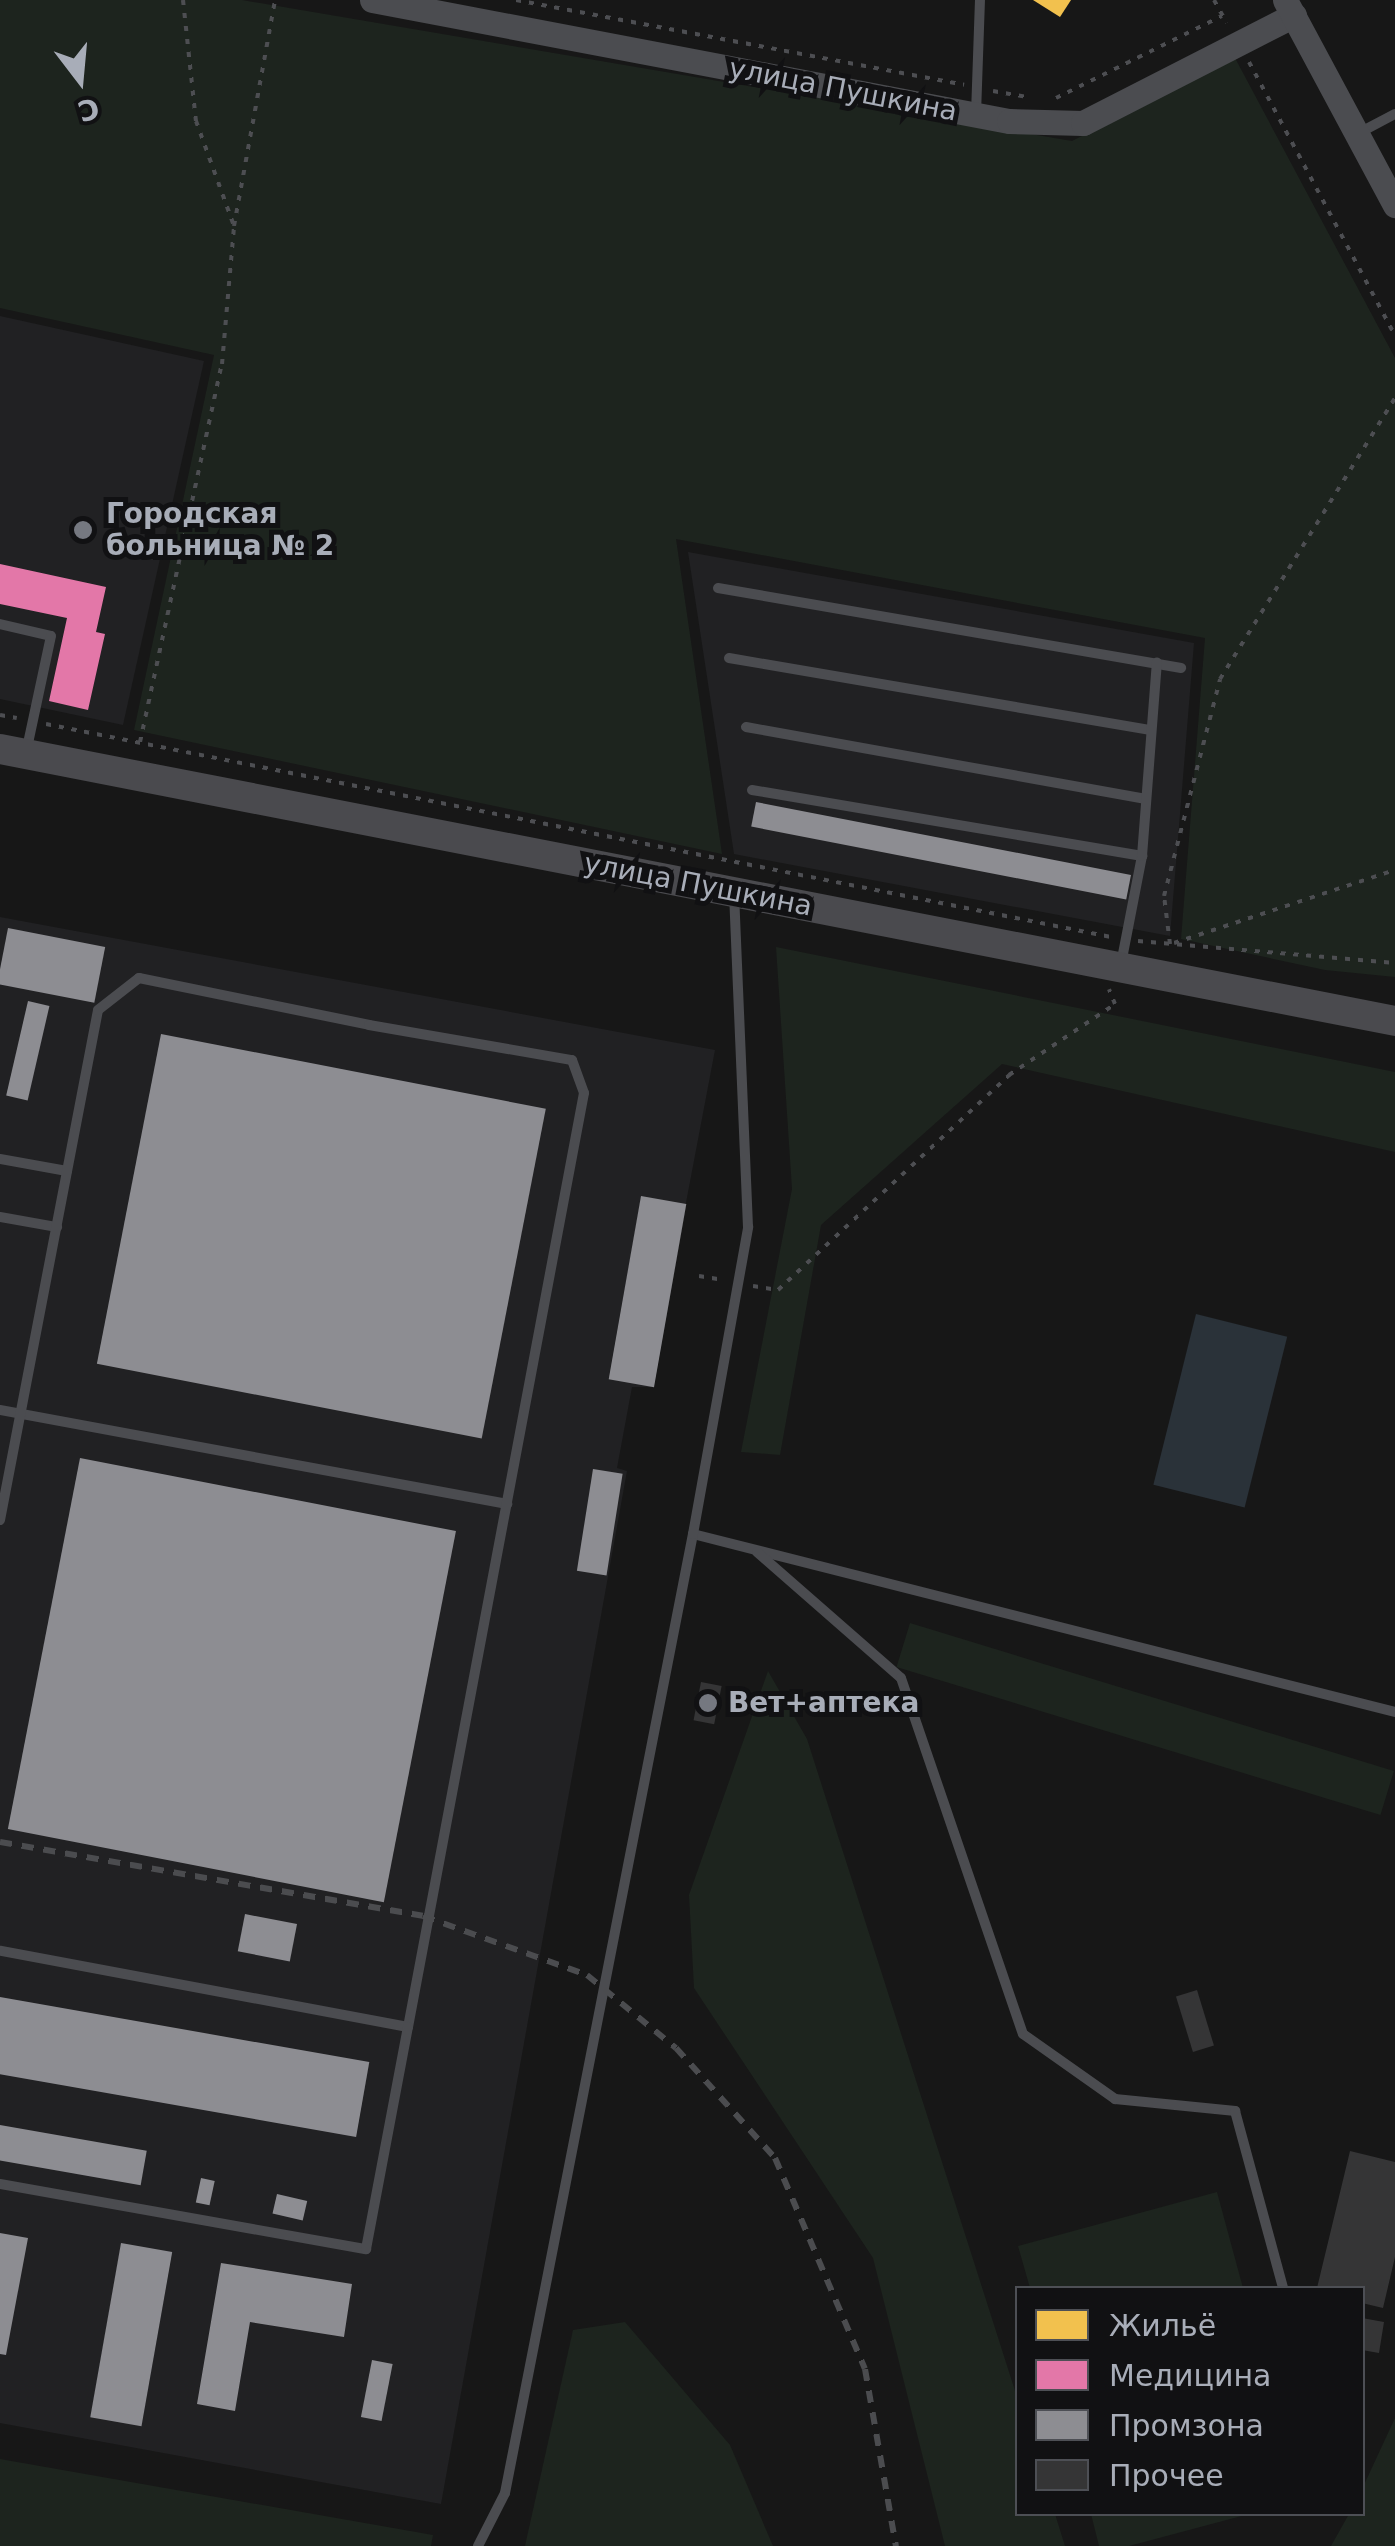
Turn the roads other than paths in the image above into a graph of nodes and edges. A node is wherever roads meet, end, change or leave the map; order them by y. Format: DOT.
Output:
graph roads {
  1 [pos="372,0"];
  2 [pos="980,0"];
  3 [pos="1290,8"];
  4 [pos="1395,114"];
  5 [pos="976,115"];
  6 [pos="1357,134"];
  7 [pos="1395,206"];
  8 [pos="718,588"];
  9 [pos="0,624"];
  10 [pos="730,658"];
  11 [pos="1157,663"];
  12 [pos="1182,668"];
  13 [pos="746,728"];
  14 [pos="1151,730"];
  15 [pos="13,752"];
  16 [pos="752,790"];
  17 [pos="1145,799"];
  18 [pos="1142,856"];
  19 [pos="734,892"];
  20 [pos="1119,957"];
  21 [pos="1395,1021"];
  22 [pos="0,1159"];
  23 [pos="67,1172"];
  24 [pos="0,1217"];
  25 [pos="56,1227"];
  26 [pos="0,1410"];
  27 [pos="20,1414"];
  28 [pos="507,1504"];
  29 [pos="0,1520"];
  30 [pos="693,1534"];
  31 [pos="757,1552"];
  32 [pos="1395,1712"];
  33 [pos="0,1951"];
  34 [pos="408,2027"];
  35 [pos="0,2184"];
  36 [pos="1282,2286"];
  37 [pos="478,2546"];
  1 -- 5 [label="street, улица Пушкина"];
  2 -- 5 [label="lane"];
  3 -- 5 [label="street, улица Пушкина"];
  3 -- 6 [label="street"];
  4 -- 6 [label="lane"];
  6 -- 7 [label="street"];
  8 -- 11 [label="lane"];
  9 -- 15 [label="lane"];
  10 -- 14 [label="lane"];
  11 -- 12 [label="lane"];
  11 -- 14 [label="lane"];
  13 -- 17 [label="lane"];
  14 -- 17 [label="lane"];
  15 -- 19 [label="main road, улица Пушкина"];
  16 -- 18 [label="lane"];
  17 -- 18 [label="lane"];
  18 -- 20 [label="lane"];
  19 -- 20 [label="main road, улица Пушкина"];
  19 -- 30 [label="lane"];
  20 -- 21 [label="main road, улица Пушкина"];
  22 -- 23 [label="lane"];
  23 -- 25 [label="lane"];
  23 -- 28 [label="lane"];
  24 -- 25 [label="lane"];
  25 -- 27 [label="lane"];
  26 -- 27 [label="lane"];
  27 -- 28 [label="lane"];
  27 -- 29 [label="lane"];
  28 -- 34 [label="lane"];
  30 -- 31 [label="lane"];
  30 -- 37 [label="lane"];
  31 -- 32 [label="lane"];
  31 -- 36 [label="lane"];
  33 -- 34 [label="lane"];
  34 -- 35 [label="lane"];
}
